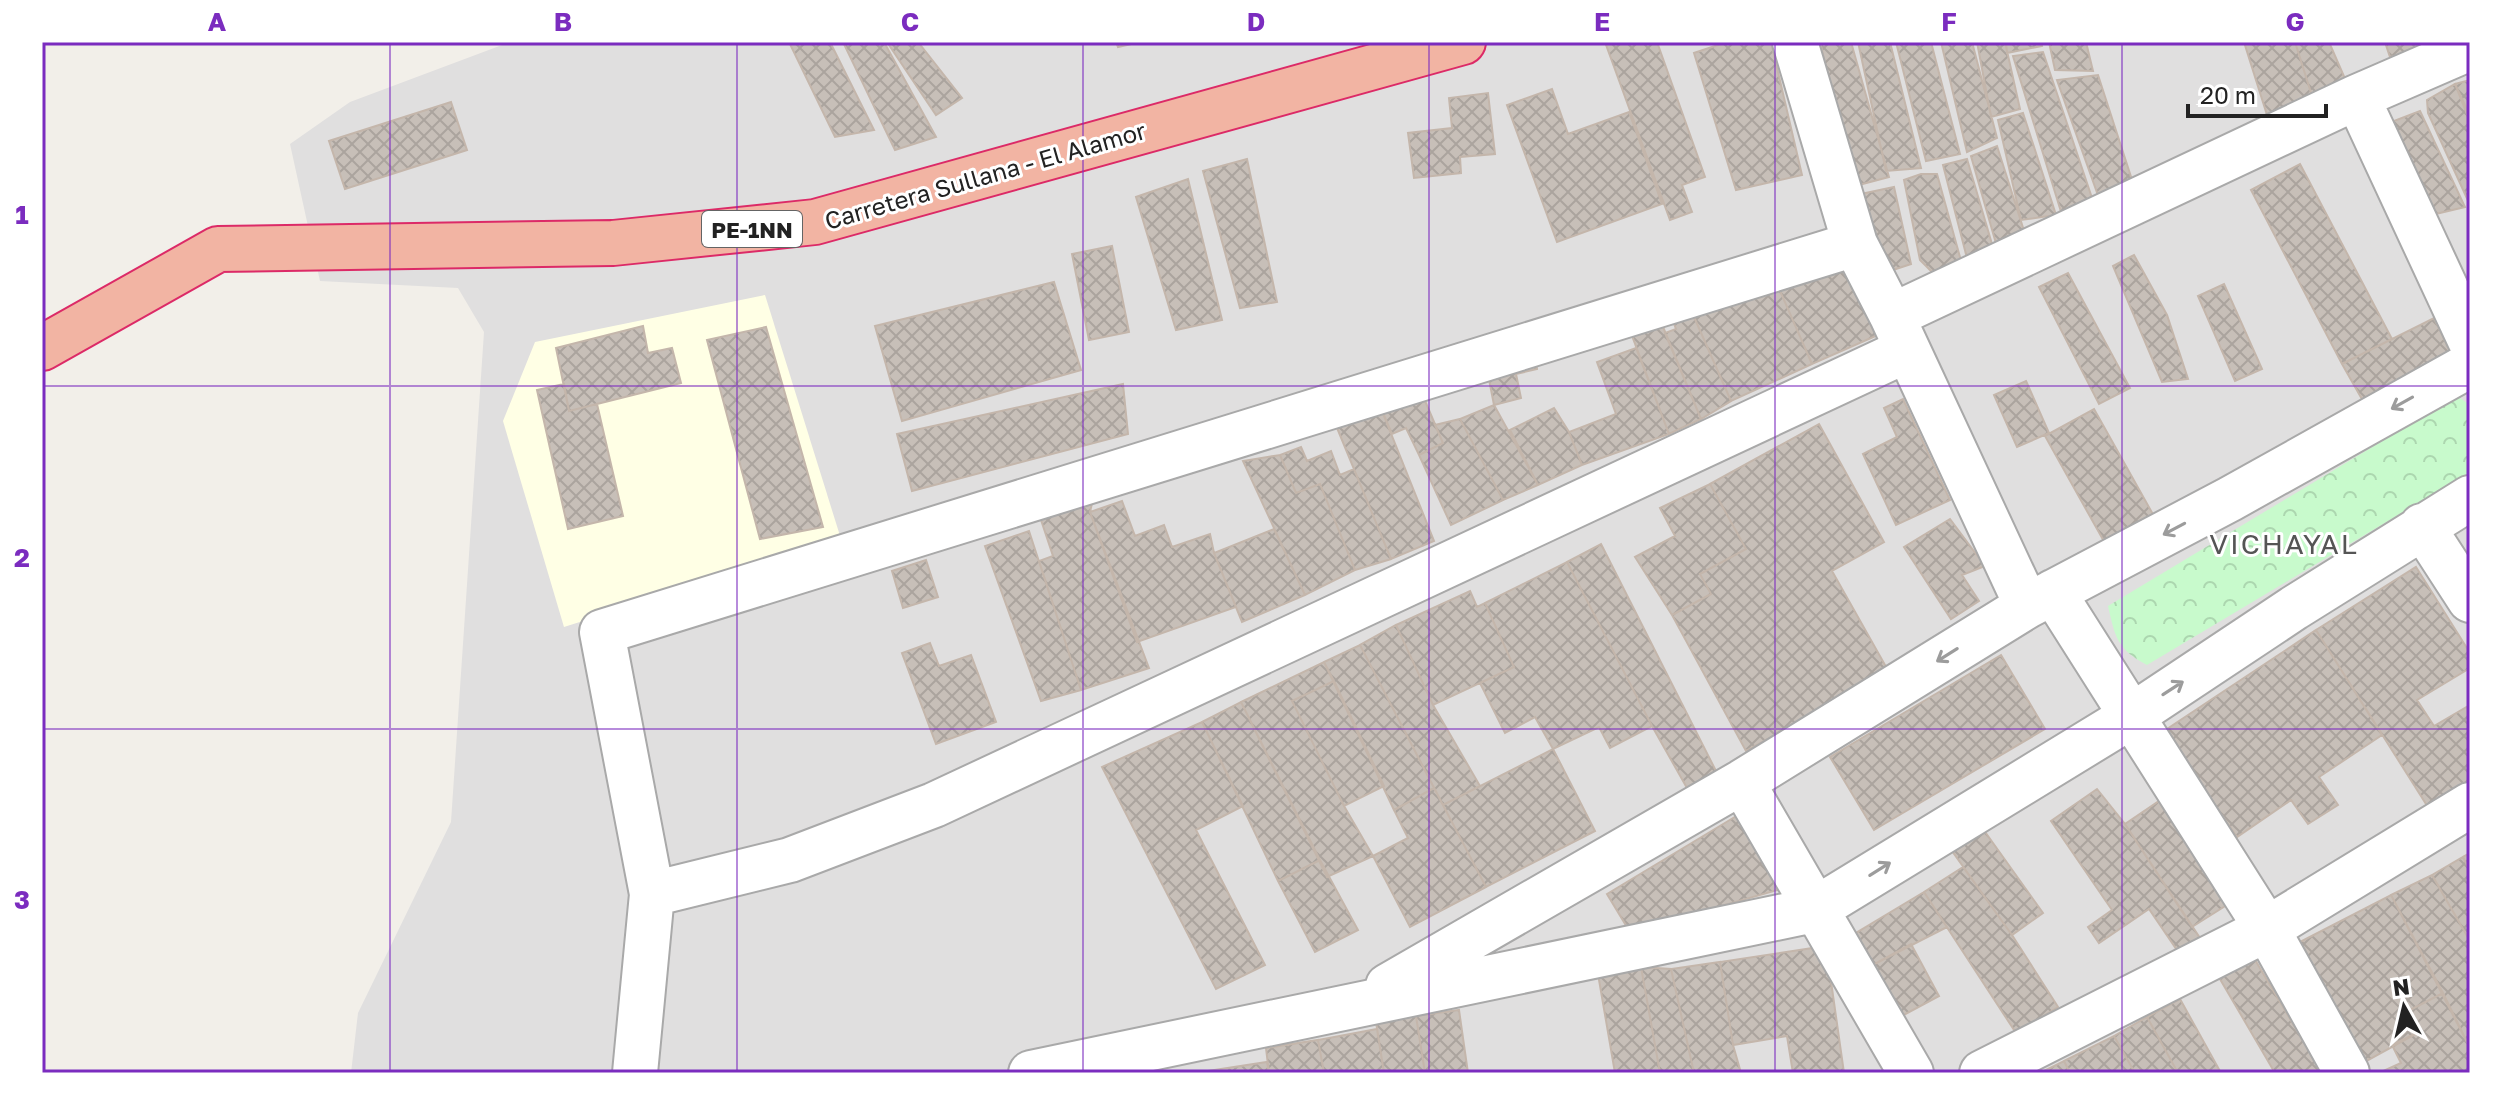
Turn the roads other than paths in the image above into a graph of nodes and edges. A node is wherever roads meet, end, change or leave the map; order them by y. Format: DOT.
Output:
graph roads {
  1 [pos="1463,42"];
  2 [pos="1795,42"];
  3 [pos="2470,48"];
  4 [pos="2357,97"];
  5 [pos="1855,244"];
  6 [pos="1899,333"];
  7 [pos="2470,340"];
  8 [pos="42,348"];
  9 [pos="2470,365"];
  10 [pos="2470,498"];
  11 [pos="2422,526"];
  12 [pos="2040,599"];
  13 [pos="2470,600"];
  14 [pos="2130,717"];
  15 [pos="1742,782"];
  16 [pos="2470,805"];
  17 [pos="652,894"];
  18 [pos="1814,910"];
  19 [pos="2267,929"];
  20 [pos="1355,1005"];
  21 [pos="635,1073"];
  22 [pos="1031,1073"];
  23 [pos="1911,1073"];
  24 [pos="1982,1073"];
  25 [pos="2347,1073"];
  1 -- 8 [label="highway, Carretera Sullana - El Alamor / PE-1NN"];
  2 -- 5 [label="street"];
  3 -- 4 [label="street"];
  4 -- 6 [label="street"];
  4 -- 7 [label="street"];
  5 -- 6 [label="street"];
  5 -- 17 [label="street"];
  6 -- 12 [label="street"];
  6 -- 17 [label="street"];
  9 -- 12 [label="street, one-way"];
  10 -- 11 [label="street"];
  11 -- 13 [label="street"];
  14 -- 11 [label="street, one-way"];
  12 -- 14 [label="street"];
  12 -- 15 [label="street, one-way"];
  18 -- 14 [label="street, one-way"];
  14 -- 19 [label="street"];
  15 -- 18 [label="street"];
  15 -- 20 [label="street"];
  16 -- 19 [label="street"];
  17 -- 21 [label="street"];
  18 -- 20 [label="street"];
  18 -- 23 [label="street"];
  19 -- 24 [label="street"];
  19 -- 25 [label="street"];
  20 -- 22 [label="street"];
}
